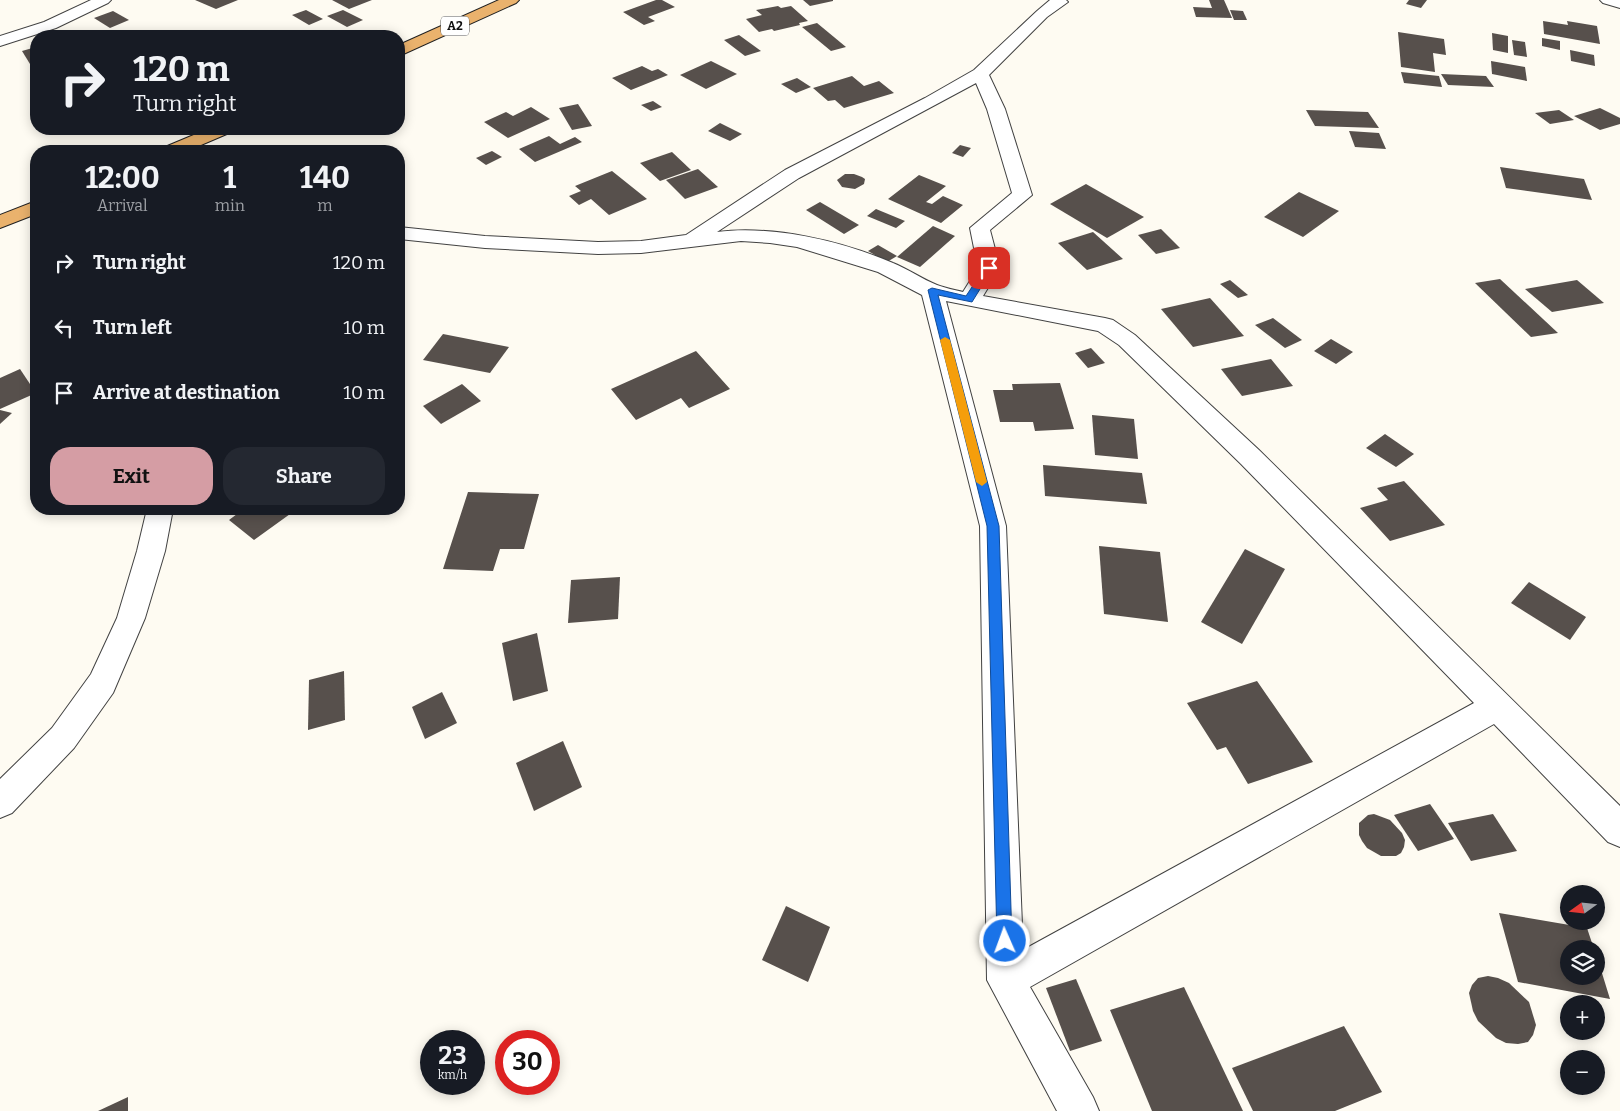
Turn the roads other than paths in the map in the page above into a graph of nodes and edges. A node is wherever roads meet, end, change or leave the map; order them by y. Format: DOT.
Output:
graph roads {
  1 [pos="103,0"];
  2 [pos="511,0"];
  3 [pos="1058,0"];
  4 [pos="1608,0"];
  5 [pos="1620,3"];
  6 [pos="32,30"];
  7 [pos="30,31"];
  8 [pos="0,41"];
  9 [pos="405,49"];
  10 [pos="980,74"];
  11 [pos="209,135"];
  12 [pos="186,145"];
  13 [pos="30,210"];
  14 [pos="0,222"];
  15 [pos="405,234"];
  16 [pos="689,241"];
  17 [pos="932,290"];
  18 [pos="968,300"];
  19 [pos="159,515"];
  20 [pos="1498,706"];
  21 [pos="0,802"];
  22 [pos="1620,830"];
  23 [pos="1006,980"];
  24 [pos="1079,1111"];
  1 -- 6 [label="street"];
  2 -- 9 [label="highway, A2"];
  3 -- 10 [label="street"];
  4 -- 5 [label="street"];
  7 -- 8 [label="street"];
  10 -- 16 [label="street"];
  10 -- 18 [label="street"];
  11 -- 12 [label="highway"];
  13 -- 14 [label="highway"];
  15 -- 16 [label="street"];
  16 -- 17 [label="street"];
  17 -- 18 [label="street"];
  17 -- 23 [label="street"];
  18 -- 20 [label="street"];
  19 -- 21 [label="street"];
  20 -- 22 [label="street"];
  20 -- 23 [label="street"];
  23 -- 24 [label="street"];
}
